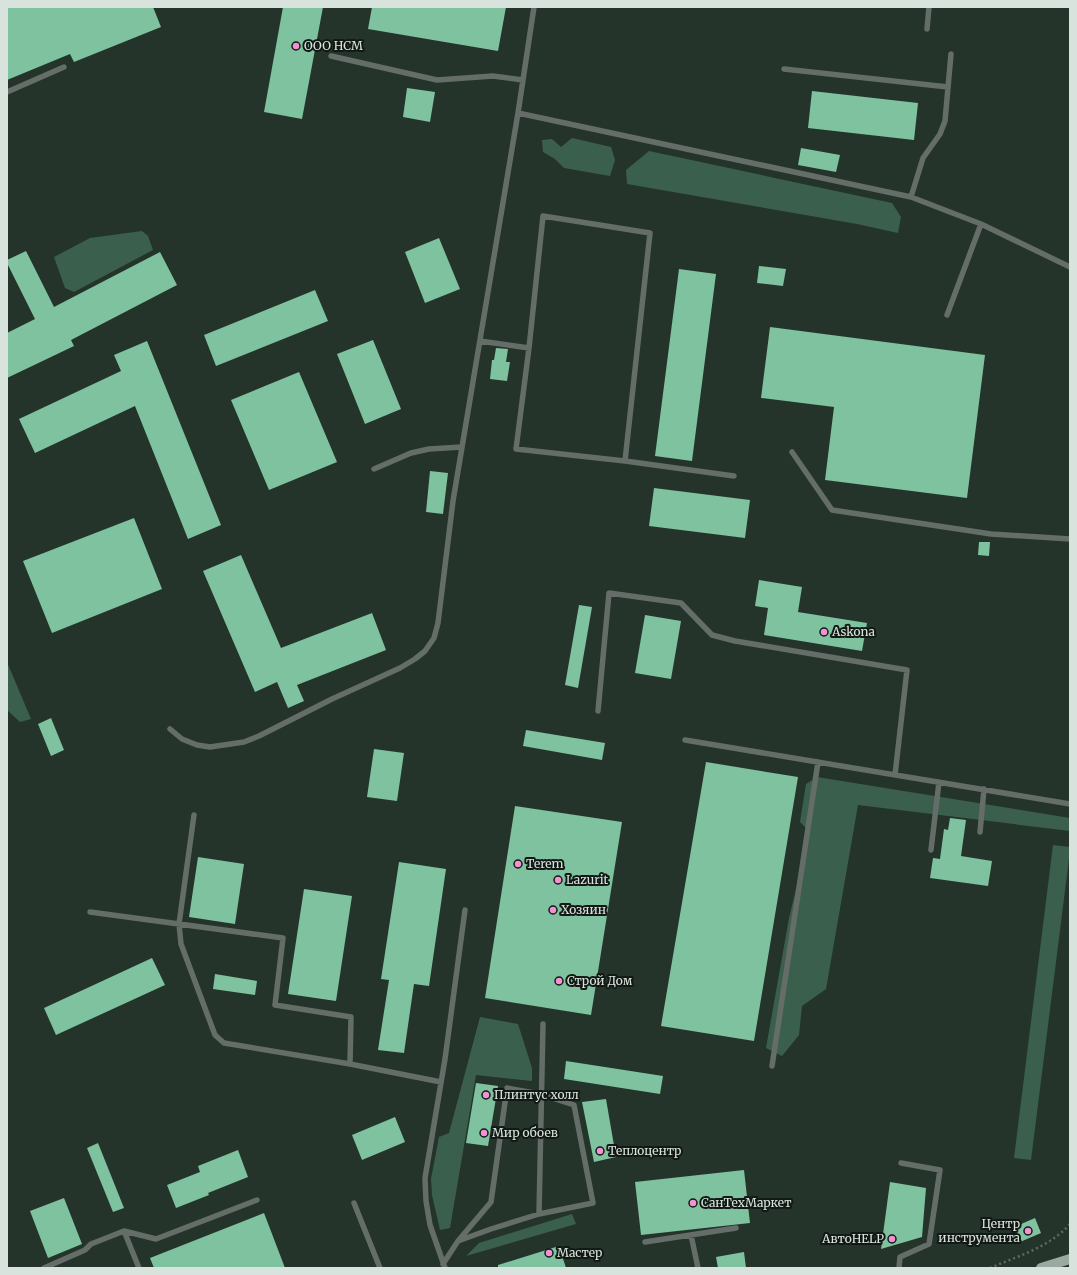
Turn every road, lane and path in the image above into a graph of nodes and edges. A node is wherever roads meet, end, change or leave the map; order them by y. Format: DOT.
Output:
graph roads {
  1 [pos="534,7"];
  2 [pos="929,7"];
  3 [pos="927,29"];
  4 [pos="951,54"];
  5 [pos="331,56"];
  6 [pos="64,67"];
  7 [pos="784,69"];
  8 [pos="523,80"];
  9 [pos="948,87"];
  10 [pos="7,92"];
  11 [pos="518,113"];
  12 [pos="911,197"];
  13 [pos="981,224"];
  14 [pos="1070,267"];
  15 [pos="947,314"];
  16 [pos="480,341"];
  17 [pos="529,348"];
  18 [pos="462,446"];
  19 [pos="792,452"];
  20 [pos="625,461"];
  21 [pos="374,469"];
  22 [pos="734,476"];
  23 [pos="1070,539"];
  24 [pos="598,711"];
  25 [pos="170,729"];
  26 [pos="685,740"];
  27 [pos="818,762"];
  28 [pos="895,775"];
  29 [pos="939,782"];
  30 [pos="984,789"];
  31 [pos="1070,804"];
  32 [pos="194,815"];
  33 [pos="980,832"];
  34 [pos="931,850"];
  35 [pos="465,910"];
  36 [pos="90,912"];
  37 [pos="179,924"];
  38 [pos="542,1024"];
  39 [pos="350,1064"];
  40 [pos="772,1066"];
  41 [pos="441,1082"];
  42 [pos="540,1094"];
  43 [pos="901,1163"];
  44 [pos="258,1200"];
  45 [pos="354,1203"];
  46 [pos="539,1214"];
  47 [pos="1070,1224"];
  48 [pos="736,1228"];
  49 [pos="124,1230"];
  50 [pos="691,1235"];
  51 [pos="458,1241"];
  52 [pos="645,1242"];
  53 [pos="1070,1259"];
  54 [pos="444,1266"];
  55 [pos="44,1268"];
  56 [pos="139,1268"];
  57 [pos="380,1268"];
  58 [pos="698,1268"];
  59 [pos="899,1268"];
  60 [pos="990,1268"];
  61 [pos="1041,1268"];
  1 -- 8 [label="lane"];
  2 -- 3 [label="lane"];
  4 -- 9 [label="lane"];
  5 -- 8 [label="lane"];
  6 -- 10 [label="lane"];
  7 -- 9 [label="lane"];
  8 -- 11 [label="lane"];
  9 -- 12 [label="lane"];
  11 -- 12 [label="lane"];
  11 -- 16 [label="lane"];
  12 -- 13 [label="lane"];
  13 -- 14 [label="lane"];
  13 -- 15 [label="lane"];
  16 -- 17 [label="lane"];
  16 -- 18 [label="lane"];
  17 -- 20 [label="lane"];
  17 -- 20 [label="lane"];
  18 -- 21 [label="lane"];
  18 -- 25 [label="lane"];
  19 -- 23 [label="lane"];
  20 -- 22 [label="lane"];
  24 -- 28 [label="lane"];
  26 -- 27 [label="lane"];
  27 -- 28 [label="lane"];
  27 -- 40 [label="lane"];
  28 -- 29 [label="lane"];
  29 -- 30 [label="lane"];
  29 -- 34 [label="lane"];
  30 -- 31 [label="lane"];
  30 -- 33 [label="lane"];
  32 -- 37 [label="lane"];
  35 -- 41 [label="lane"];
  36 -- 37 [label="lane"];
  37 -- 39 [label="lane"];
  37 -- 39 [label="lane"];
  38 -- 42 [label="lane"];
  39 -- 41 [label="lane"];
  41 -- 54 [label="lane"];
  42 -- 46 [label="lane"];
  42 -- 46 [label="lane"];
  42 -- 51 [label="lane"];
  43 -- 59 [label="lane"];
  44 -- 49 [label="lane"];
  45 -- 57 [label="lane"];
  46 -- 51 [label="lane"];
  47 -- 60 [label="path"];
  48 -- 50 [label="lane"];
  49 -- 55 [label="lane"];
  49 -- 56 [label="lane"];
  50 -- 52 [label="lane"];
  50 -- 58 [label="lane"];
  51 -- 54 [label="lane"];
  53 -- 61 [label="main road"];
}
